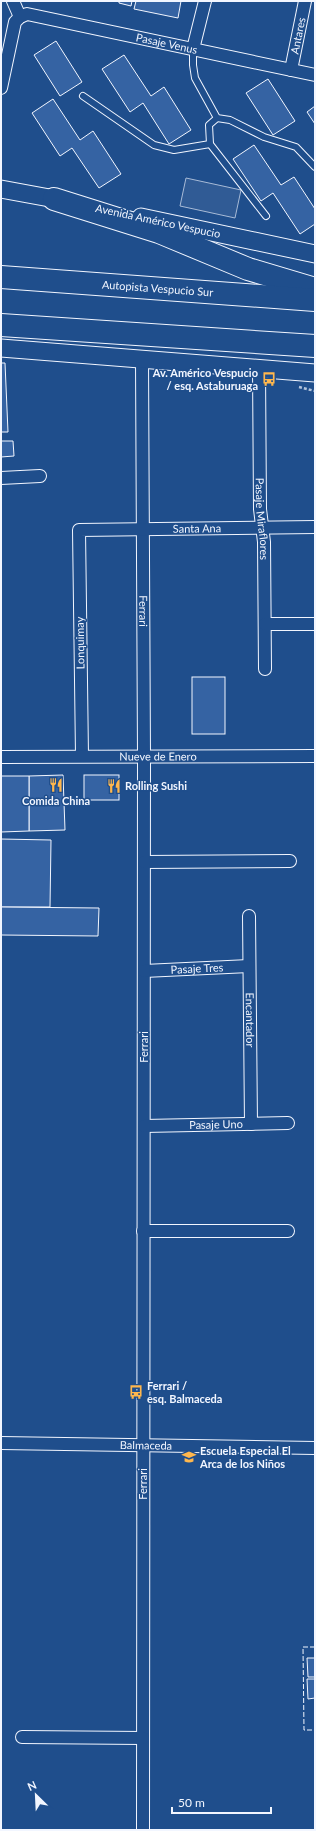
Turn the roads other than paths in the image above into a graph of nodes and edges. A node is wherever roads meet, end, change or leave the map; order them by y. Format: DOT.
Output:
graph roads {
  1 [pos="13,1"];
  2 [pos="205,1"];
  3 [pos="305,1"];
  4 [pos="20,17"];
  5 [pos="193,49"];
  6 [pos="291,70"];
  7 [pos="315,74"];
  8 [pos="1,88"];
  9 [pos="83,96"];
  10 [pos="217,118"];
  11 [pos="210,144"];
  12 [pos="315,167"];
  13 [pos="1,188"];
  14 [pos="54,199"];
  15 [pos="266,216"];
  16 [pos="315,254"];
  17 [pos="1,277"];
  18 [pos="315,288"];
  19 [pos="315,300"];
  20 [pos="1,325"];
  21 [pos="315,346"];
  22 [pos="1,348"];
  23 [pos="142,360"];
  24 [pos="259,369"];
  25 [pos="315,373"];
  26 [pos="40,476"];
  27 [pos="1,478"];
  28 [pos="262,527"];
  29 [pos="315,527"];
  30 [pos="144,528"];
  31 [pos="79,530"];
  32 [pos="264,624"];
  33 [pos="315,624"];
  34 [pos="265,669"];
  35 [pos="82,756"];
  36 [pos="144,756"];
  37 [pos="315,756"];
  38 [pos="1,757"];
  39 [pos="290,861"];
  40 [pos="144,862"];
  41 [pos="249,916"];
  42 [pos="249,966"];
  43 [pos="144,971"];
  44 [pos="288,1123"];
  45 [pos="251,1124"];
  46 [pos="144,1126"];
  47 [pos="143,1231"];
  48 [pos="288,1232"];
  49 [pos="1,1443"];
  50 [pos="143,1445"];
  51 [pos="315,1448"];
  52 [pos="22,1737"];
  53 [pos="143,1738"];
  54 [pos="143,1830"];
  1 -- 4 [label="street"];
  2 -- 5 [label="street"];
  3 -- 6 [label="street, Antares"];
  4 -- 5 [label="street, Pasaje Venus"];
  4 -- 8 [label="street"];
  5 -- 6 [label="street, Pasaje Venus"];
  5 -- 10 [label="lane"];
  6 -- 7 [label="street, Pasaje Venus"];
  9 -- 11 [label="lane"];
  10 -- 11 [label="lane"];
  10 -- 12 [label="lane"];
  11 -- 15 [label="lane"];
  13 -- 14 [label="main road, Avenida Américo Vespucio"];
  14 -- 16 [label="main road, Avenida Américo Vespucio"];
  14 -- 18 [label="highway"];
  17 -- 19 [label="highway, Autopista Vespucio Sur"];
  20 -- 21 [label="highway"];
  22 -- 23 [label="main road"];
  23 -- 24 [label="main road"];
  23 -- 30 [label="street, Ferrari"];
  24 -- 25 [label="main road"];
  24 -- 28 [label="street, Pasaje Miraflores"];
  26 -- 27 [label="street"];
  28 -- 29 [label="street, Santa Ana"];
  28 -- 30 [label="street, Santa Ana"];
  28 -- 32 [label="street, Pasaje Miraflores"];
  30 -- 31 [label="street, Santa Ana"];
  30 -- 36 [label="street, Ferrari"];
  31 -- 35 [label="street, Lonquimay"];
  32 -- 33 [label="street"];
  32 -- 34 [label="street, Pasaje Miraflores"];
  35 -- 36 [label="street, Nueve de Enero"];
  35 -- 38 [label="street, Nueve de Enero"];
  36 -- 37 [label="street, Nueve de Enero"];
  36 -- 40 [label="street, Ferrari"];
  39 -- 40 [label="street"];
  40 -- 43 [label="street, Ferrari"];
  41 -- 42 [label="street, Encantador"];
  42 -- 43 [label="street, Pasaje Tres"];
  42 -- 45 [label="street, Encantador"];
  43 -- 46 [label="street, Ferrari"];
  44 -- 45 [label="street, Pasaje Uno"];
  45 -- 46 [label="street, Pasaje Uno"];
  46 -- 47 [label="street, Ferrari"];
  47 -- 48 [label="street"];
  47 -- 50 [label="street, Ferrari"];
  49 -- 50 [label="street, Balmaceda"];
  50 -- 51 [label="street, Balmaceda"];
  50 -- 53 [label="street, Ferrari"];
  52 -- 53 [label="street"];
  53 -- 54 [label="street, Ferrari"];
}
